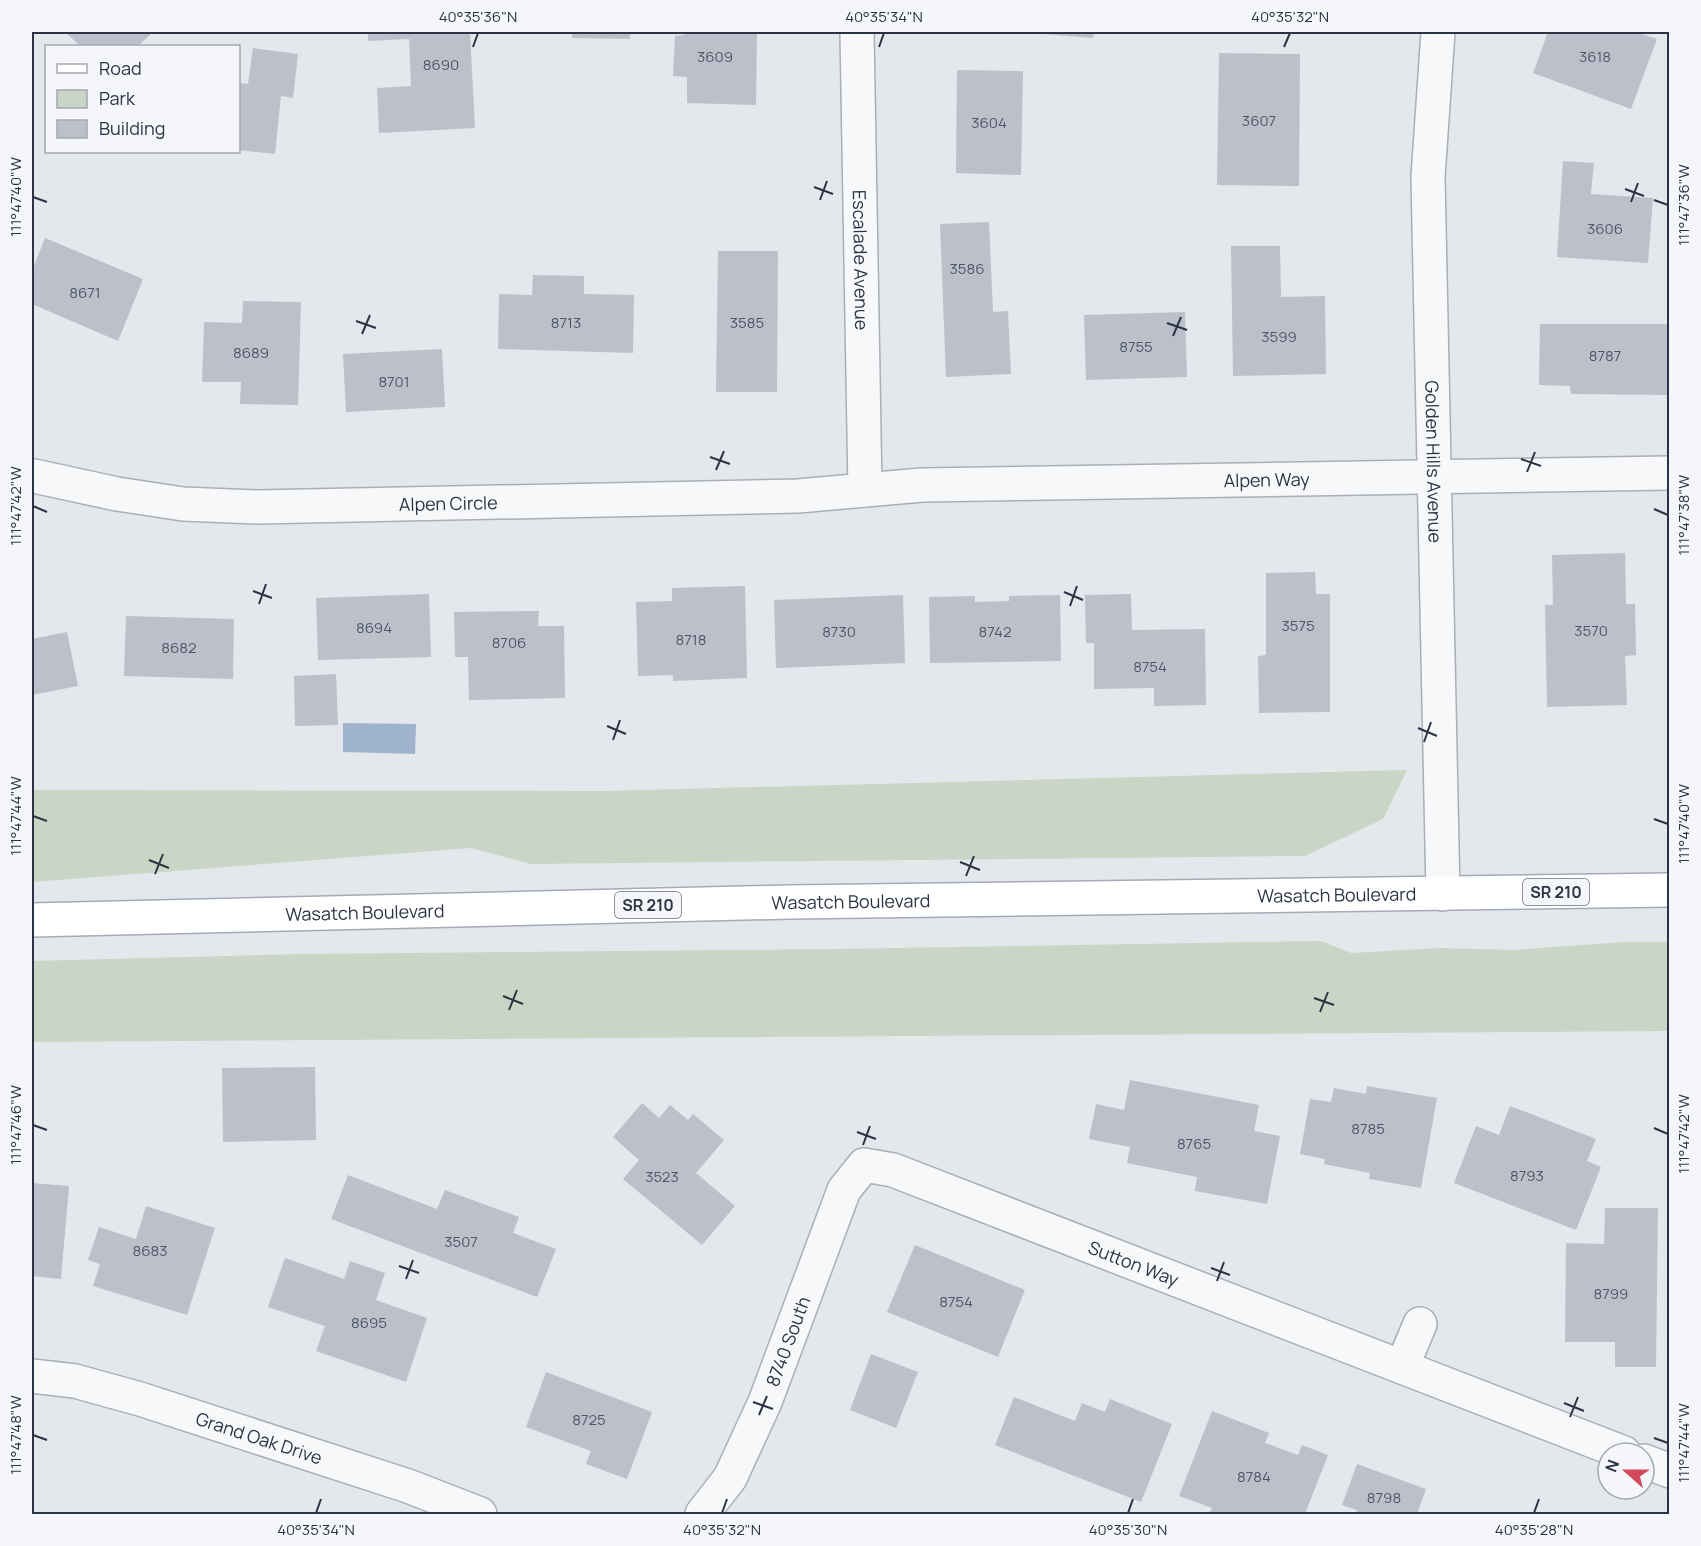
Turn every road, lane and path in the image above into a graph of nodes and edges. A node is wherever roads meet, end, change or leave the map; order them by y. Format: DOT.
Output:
graph roads {
  1 [pos="857,32"];
  2 [pos="1438,32"];
  3 [pos="1670,473"];
  4 [pos="34,476"];
  5 [pos="1435,478"];
  6 [pos="865,490"];
  7 [pos="1670,890"];
  8 [pos="1443,894"];
  9 [pos="32,920"];
  10 [pos="864,1165"];
  11 [pos="1420,1324"];
  12 [pos="1402,1367"];
  13 [pos="32,1376"];
  14 [pos="1596,1442"];
  15 [pos="480,1515"];
  16 [pos="702,1515"];
  1 -- 6 [label="street, Escalade Avenue"];
  2 -- 5 [label="street, Golden Hills Avenue"];
  3 -- 5 [label="street, Alpen Way"];
  4 -- 6 [label="street, Alpen Circle"];
  5 -- 6 [label="street, Alpen Way"];
  5 -- 8 [label="street, Golden Hills Avenue"];
  7 -- 8 [label="main road, Wasatch Boulevard / SR 210"];
  8 -- 9 [label="main road, Wasatch Boulevard / SR 210"];
  10 -- 12 [label="street, Sutton Way"];
  10 -- 16 [label="street, 8740 South"];
  11 -- 12 [label="street"];
  12 -- 14 [label="street, Sutton Way"];
  13 -- 15 [label="street, Grand Oak Drive"];
}
